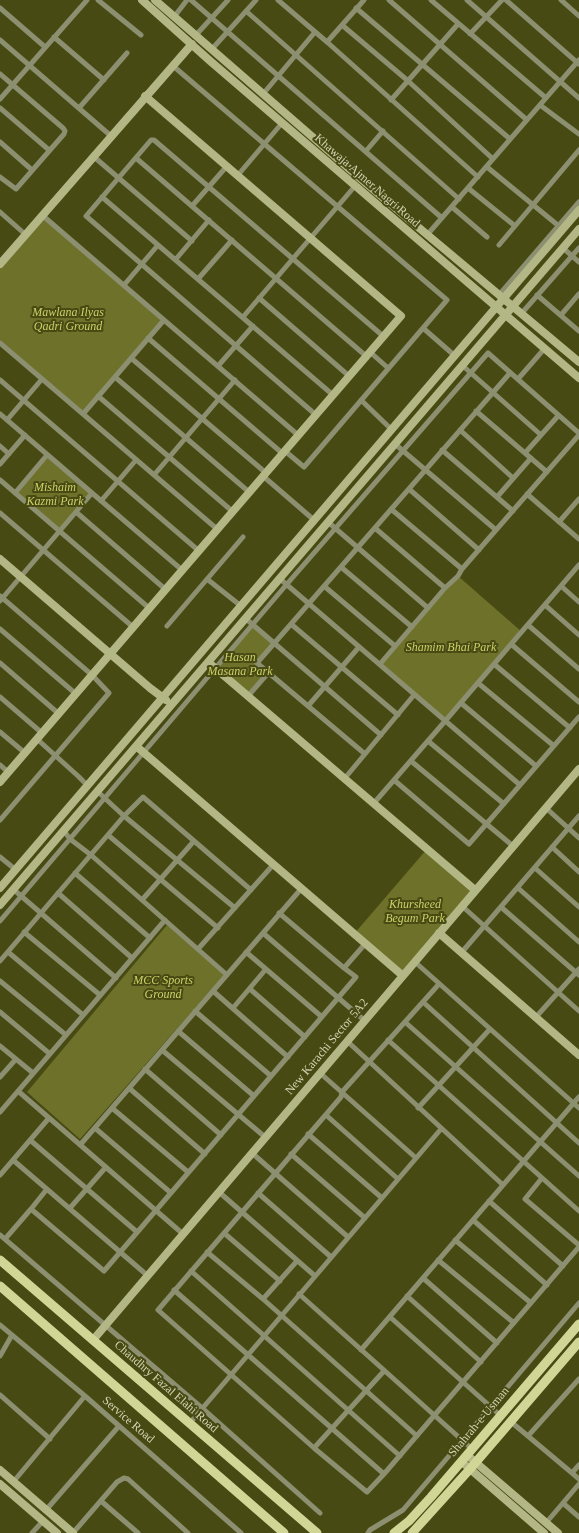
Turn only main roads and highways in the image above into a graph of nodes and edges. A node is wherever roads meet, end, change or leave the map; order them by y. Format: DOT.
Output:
graph roads {
  1 [pos="0,1260"];
  2 [pos="0,1286"];
  3 [pos="579,1324"];
  4 [pos="579,1342"];
  5 [pos="284,1533"];
  6 [pos="317,1533"];
  7 [pos="394,1533"];
  8 [pos="412,1533"];
  1 -- 6 [label="main road, Chaudhry Fazal Elahi Road"];
  2 -- 5 [label="main road"];
  3 -- 7 [label="main road, Shahrah-e-Usman"];
  4 -- 8 [label="main road, Shahrah-e-Usman"];
}
